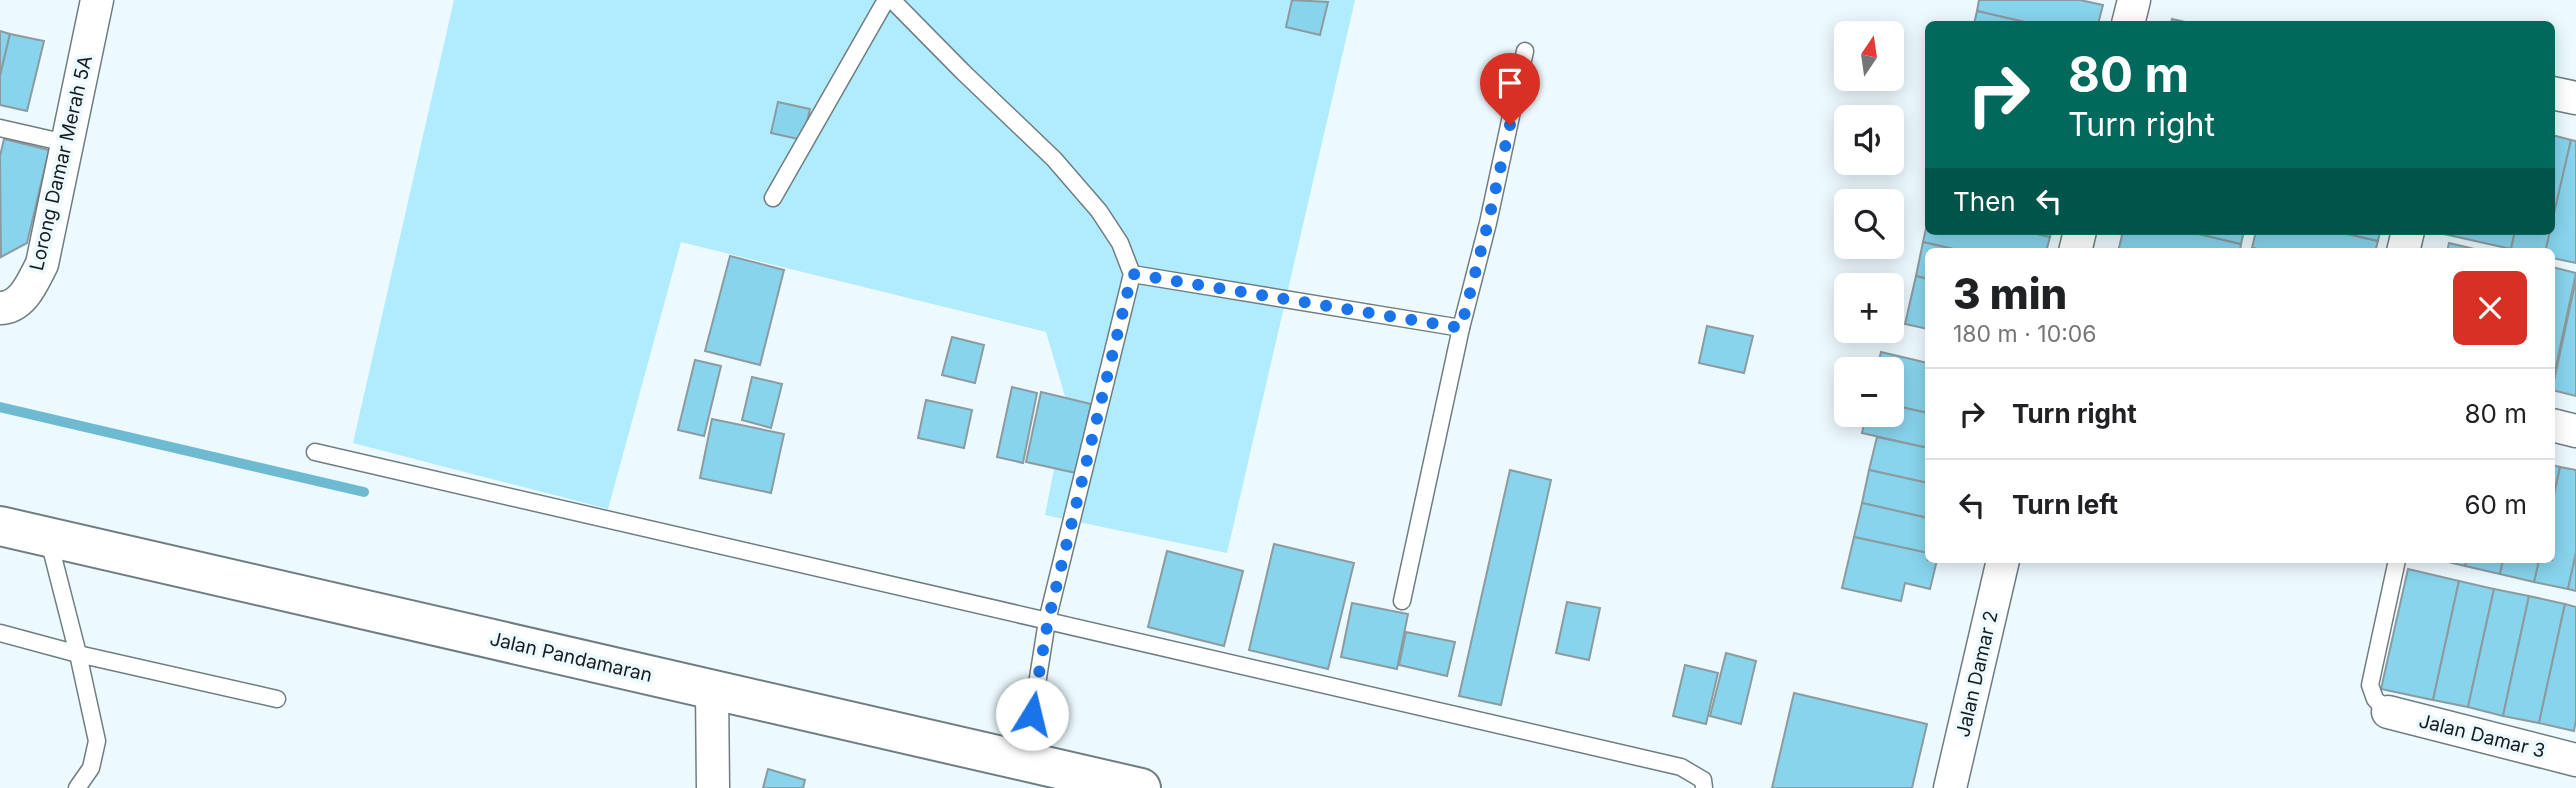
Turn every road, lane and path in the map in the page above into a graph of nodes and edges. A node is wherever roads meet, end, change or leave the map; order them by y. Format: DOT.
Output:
graph roads {
  1 [pos="97,0"];
  2 [pos="886,0"];
  3 [pos="892,0"];
  4 [pos="2134,0"];
  5 [pos="2129,21"];
  6 [pos="1525,51"];
  7 [pos="2555,94"];
  8 [pos="2576,99"];
  9 [pos="0,128"];
  10 [pos="66,144"];
  11 [pos="774,198"];
  12 [pos="1132,274"];
  13 [pos="0,308"];
  14 [pos="1461,328"];
  15 [pos="2555,426"];
  16 [pos="2576,431"];
  17 [pos="315,452"];
  18 [pos="0,526"];
  19 [pos="48,537"];
  20 [pos="2002,563"];
  21 [pos="2396,563"];
  22 [pos="1402,601"];
  23 [pos="1048,621"];
  24 [pos="0,634"];
  25 [pos="78,654"];
  26 [pos="712,689"];
  27 [pos="277,698"];
  28 [pos="2388,712"];
  29 [pos="1025,760"];
  30 [pos="2576,760"];
  31 [pos="77,788"];
  32 [pos="713,788"];
  33 [pos="1142,788"];
  34 [pos="1704,788"];
  35 [pos="1950,788"];
  1 -- 10 [label="street, Lorong Damar Merah 5A"];
  2 -- 11 [label="lane"];
  3 -- 12 [label="lane"];
  4 -- 5 [label="street"];
  6 -- 14 [label="lane"];
  7 -- 8 [label="street"];
  9 -- 10 [label="lane"];
  10 -- 13 [label="street, Lorong Damar Merah 5A"];
  12 -- 14 [label="lane"];
  12 -- 23 [label="lane"];
  14 -- 22 [label="lane"];
  15 -- 16 [label="street"];
  17 -- 23 [label="lane"];
  18 -- 19 [label="main road, Jalan Pandamaran"];
  19 -- 25 [label="lane"];
  19 -- 26 [label="main road, Jalan Pandamaran"];
  20 -- 35 [label="street, Jalan Damar 2"];
  21 -- 28 [label="lane"];
  23 -- 29 [label="lane"];
  23 -- 34 [label="lane"];
  24 -- 25 [label="lane"];
  25 -- 27 [label="lane"];
  25 -- 31 [label="lane"];
  26 -- 29 [label="main road, Jalan Pandamaran"];
  26 -- 32 [label="street"];
  28 -- 30 [label="street, Jalan Damar 3"];
  29 -- 33 [label="main road, Jalan Pandamaran"];
}
